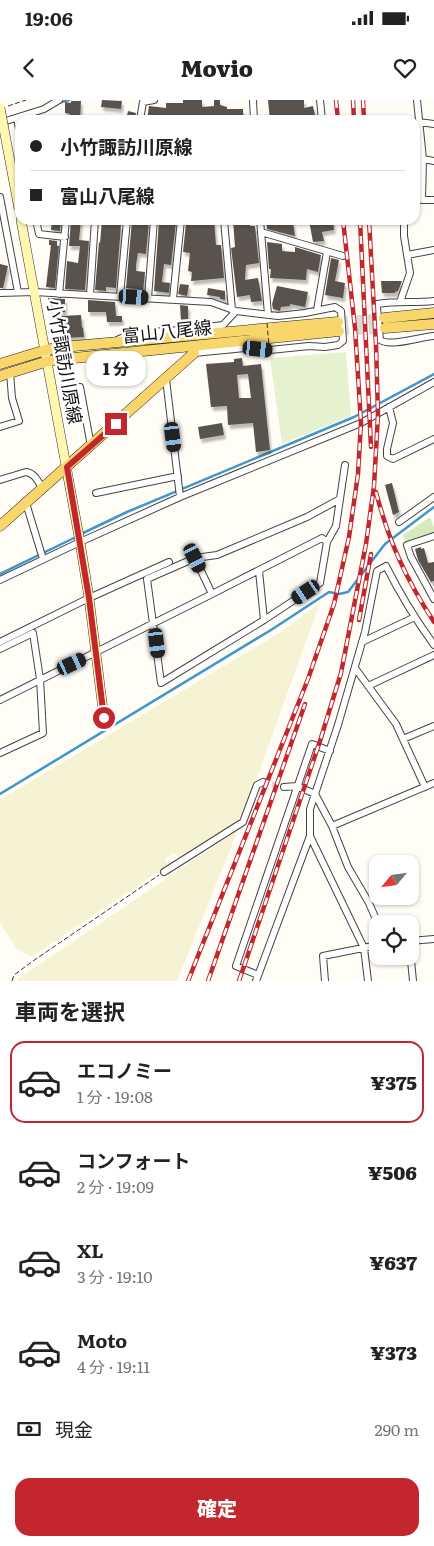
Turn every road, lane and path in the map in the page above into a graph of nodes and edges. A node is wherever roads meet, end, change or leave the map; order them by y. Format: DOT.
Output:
graph roads {
  1 [pos="26,100"];
  2 [pos="59,100"];
  3 [pos="154,100"];
  4 [pos="253,100"];
  5 [pos="320,100"];
  6 [pos="417,100"];
  7 [pos="144,101"];
  8 [pos="4,107"];
  9 [pos="26,115"];
  10 [pos="141,115"];
  11 [pos="254,115"];
  12 [pos="322,115"];
  13 [pos="418,115"];
  14 [pos="15,119"];
  15 [pos="420,122"];
  16 [pos="0,123"];
  17 [pos="434,124"];
  18 [pos="420,131"];
  19 [pos="423,159"];
  20 [pos="434,161"];
  21 [pos="420,174"];
  22 [pos="423,174"];
  23 [pos="15,178"];
  24 [pos="0,197"];
  25 [pos="434,200"];
  26 [pos="22,225"];
  27 [pos="37,225"];
  28 [pos="66,225"];
  29 [pos="95,225"];
  30 [pos="127,225"];
  31 [pos="154,225"];
  32 [pos="180,225"];
  33 [pos="225,225"];
  34 [pos="260,225"];
  35 [pos="404,225"];
  36 [pos="261,232"];
  37 [pos="65,237"];
  38 [pos="434,250"];
  39 [pos="327,252"];
  40 [pos="407,255"];
  41 [pos="343,256"];
  42 [pos="18,292"];
  43 [pos="34,292"];
  44 [pos="0,293"];
  45 [pos="59,294"];
  46 [pos="90,295"];
  47 [pos="120,296"];
  48 [pos="148,298"];
  49 [pos="173,299"];
  50 [pos="434,301"];
  51 [pos="400,302"];
  52 [pos="234,310"];
  53 [pos="317,310"];
  54 [pos="434,313"];
  55 [pos="268,314"];
  56 [pos="267,323"];
  57 [pos="434,324"];
  58 [pos="434,336"];
  59 [pos="109,343"];
  60 [pos="269,346"];
  61 [pos="46,350"];
  62 [pos="194,353"];
  63 [pos="48,361"];
  64 [pos="0,364"];
  65 [pos="5,374"];
  66 [pos="166,379"];
  67 [pos="434,382"];
  68 [pos="80,387"];
  69 [pos="389,407"];
  70 [pos="0,427"];
  71 [pos="434,439"];
  72 [pos="91,446"];
  73 [pos="345,466"];
  74 [pos="67,467"];
  75 [pos="178,476"];
  76 [pos="0,480"];
  77 [pos="43,489"];
  78 [pos="96,493"];
  79 [pos="180,497"];
  80 [pos="434,497"];
  81 [pos="340,499"];
  82 [pos="26,503"];
  83 [pos="399,522"];
  84 [pos="0,526"];
  85 [pos="434,536"];
  86 [pos="80,542"];
  87 [pos="327,542"];
  88 [pos="195,558"];
  89 [pos="43,559"];
  90 [pos="169,562"];
  91 [pos="259,571"];
  92 [pos="0,580"];
  93 [pos="212,594"];
  94 [pos="89,598"];
  95 [pos="434,599"];
  96 [pos="415,617"];
  97 [pos="264,620"];
  98 [pos="154,623"];
  99 [pos="0,642"];
  100 [pos="362,642"];
  101 [pos="434,645"];
  102 [pos="0,649"];
  103 [pos="96,652"];
  104 [pos="434,655"];
  105 [pos="355,668"];
  106 [pos="40,679"];
  107 [pos="368,686"];
  108 [pos="0,700"];
  109 [pos="104,718"];
  110 [pos="434,726"];
  111 [pos="403,739"];
  112 [pos="330,751"];
  113 [pos="0,753"];
  114 [pos="263,782"];
  115 [pos="434,783"];
  116 [pos="297,786"];
  117 [pos="426,787"];
  118 [pos="284,788"];
  119 [pos="315,794"];
  120 [pos="332,826"];
  121 [pos="310,836"];
  122 [pos="164,872"];
  123 [pos="374,915"];
  124 [pos="434,939"];
  125 [pos="419,940"];
  126 [pos="369,947"];
  127 [pos="364,948"];
  128 [pos="411,965"];
  129 [pos="257,978"];
  130 [pos="12,981"];
  131 [pos="325,981"];
  132 [pos="368,981"];
  133 [pos="413,981"];
  1 -- 8 [label="path"];
  2 -- 9 [label="street"];
  3 -- 7 [label="street"];
  4 -- 11 [label="street"];
  5 -- 12 [label="street"];
  6 -- 13 [label="street"];
  7 -- 10 [label="street"];
  8 -- 23 [label="main road, bridge"];
  14 -- 16 [label="street"];
  15 -- 17 [label="street"];
  18 -- 19 [label="street"];
  19 -- 20 [label="street"];
  19 -- 22 [label="street"];
  21 -- 22 [label="street"];
  22 -- 25 [label="street"];
  24 -- 42 [label="street"];
  26 -- 43 [label="main road, 小竹諏訪川原線"];
  27 -- 37 [label="street"];
  28 -- 37 [label="street"];
  29 -- 46 [label="street"];
  30 -- 47 [label="street"];
  31 -- 48 [label="street"];
  32 -- 49 [label="street"];
  33 -- 52 [label="street"];
  34 -- 36 [label="street"];
  35 -- 40 [label="street"];
  36 -- 39 [label="street"];
  36 -- 55 [label="street"];
  37 -- 45 [label="street"];
  38 -- 40 [label="street"];
  39 -- 41 [label="street"];
  39 -- 53 [label="street"];
  40 -- 51 [label="street"];
  42 -- 43 [label="street"];
  42 -- 44 [label="street"];
  43 -- 45 [label="street"];
  43 -- 61 [label="main road, 小竹諏訪川原線"];
  45 -- 46 [label="street"];
  46 -- 47 [label="street"];
  47 -- 48 [label="street"];
  48 -- 49 [label="street"];
  49 -- 52 [label="street"];
  50 -- 51 [label="street"];
  51 -- 58 [label="street"];
  52 -- 55 [label="street"];
  52 -- 59 [label="street"];
  53 -- 55 [label="street"];
  53 -- 62 [label="street"];
  54 -- 57 [label="main road"];
  56 -- 60 [label="path, bridge"];
  59 -- 61 [label="main road, 富山八尾線"];
  59 -- 63 [label="main road, 富山八尾線"];
  61 -- 63 [label="main road, 小竹諏訪川原線"];
  61 -- 64 [label="main road, 富山八尾線"];
  62 -- 66 [label="main road, 富山八尾線"];
  63 -- 65 [label="main road, 富山八尾線"];
  63 -- 74 [label="main road, 小竹諏訪川原線"];
  65 -- 70 [label="street"];
  66 -- 72 [label="main road, 富山八尾線"];
  66 -- 75 [label="street"];
  67 -- 69 [label="street"];
  68 -- 72 [label="street"];
  69 -- 71 [label="street"];
  69 -- 79 [label="street"];
  72 -- 74 [label="main road, 富山八尾線"];
  73 -- 81 [label="street"];
  74 -- 77 [label="main road, 富山八尾線"];
  74 -- 86 [label="main road, 小竹諏訪川原線"];
  75 -- 78 [label="street"];
  75 -- 79 [label="street"];
  76 -- 77 [label="street"];
  77 -- 82 [label="main road, 富山八尾線"];
  79 -- 86 [label="street"];
  80 -- 83 [label="street"];
  81 -- 87 [label="street"];
  81 -- 88 [label="street"];
  82 -- 84 [label="main road, 富山八尾線"];
  82 -- 89 [label="street"];
  85 -- 95 [label="street"];
  86 -- 89 [label="street"];
  86 -- 94 [label="main road, 小竹諏訪川原線"];
  87 -- 91 [label="street"];
  87 -- 97 [label="street"];
  88 -- 93 [label="street"];
  88 -- 98 [label="street"];
  89 -- 92 [label="street"];
  90 -- 94 [label="street"];
  91 -- 93 [label="street"];
  91 -- 97 [label="street"];
  93 -- 98 [label="street"];
  94 -- 99 [label="street"];
  94 -- 103 [label="main road, 小竹諏訪川原線"];
  96 -- 100 [label="street"];
  96 -- 100 [label="street"];
  96 -- 101 [label="street"];
  97 -- 98 [label="street"];
  98 -- 103 [label="street"];
  100 -- 105 [label="street"];
  102 -- 106 [label="street"];
  103 -- 106 [label="street"];
  103 -- 109 [label="main road, 小竹諏訪川原線"];
  104 -- 107 [label="street"];
  105 -- 107 [label="street"];
  105 -- 112 [label="street"];
  106 -- 108 [label="street"];
  106 -- 113 [label="street"];
  107 -- 111 [label="street"];
  110 -- 111 [label="street"];
  111 -- 117 [label="street"];
  112 -- 116 [label="street"];
  112 -- 119 [label="street"];
  114 -- 122 [label="street"];
  115 -- 117 [label="street"];
  116 -- 118 [label="street"];
  116 -- 119 [label="street"];
  116 -- 129 [label="street"];
  117 -- 120 [label="street"];
  119 -- 120 [label="street"];
  119 -- 121 [label="street"];
  120 -- 123 [label="street"];
  121 -- 127 [label="street"];
  121 -- 129 [label="street"];
  122 -- 130 [label="path"];
  124 -- 125 [label="street"];
  126 -- 127 [label="street"];
  127 -- 131 [label="street"];
  127 -- 132 [label="street"];
  128 -- 133 [label="street"];
}
